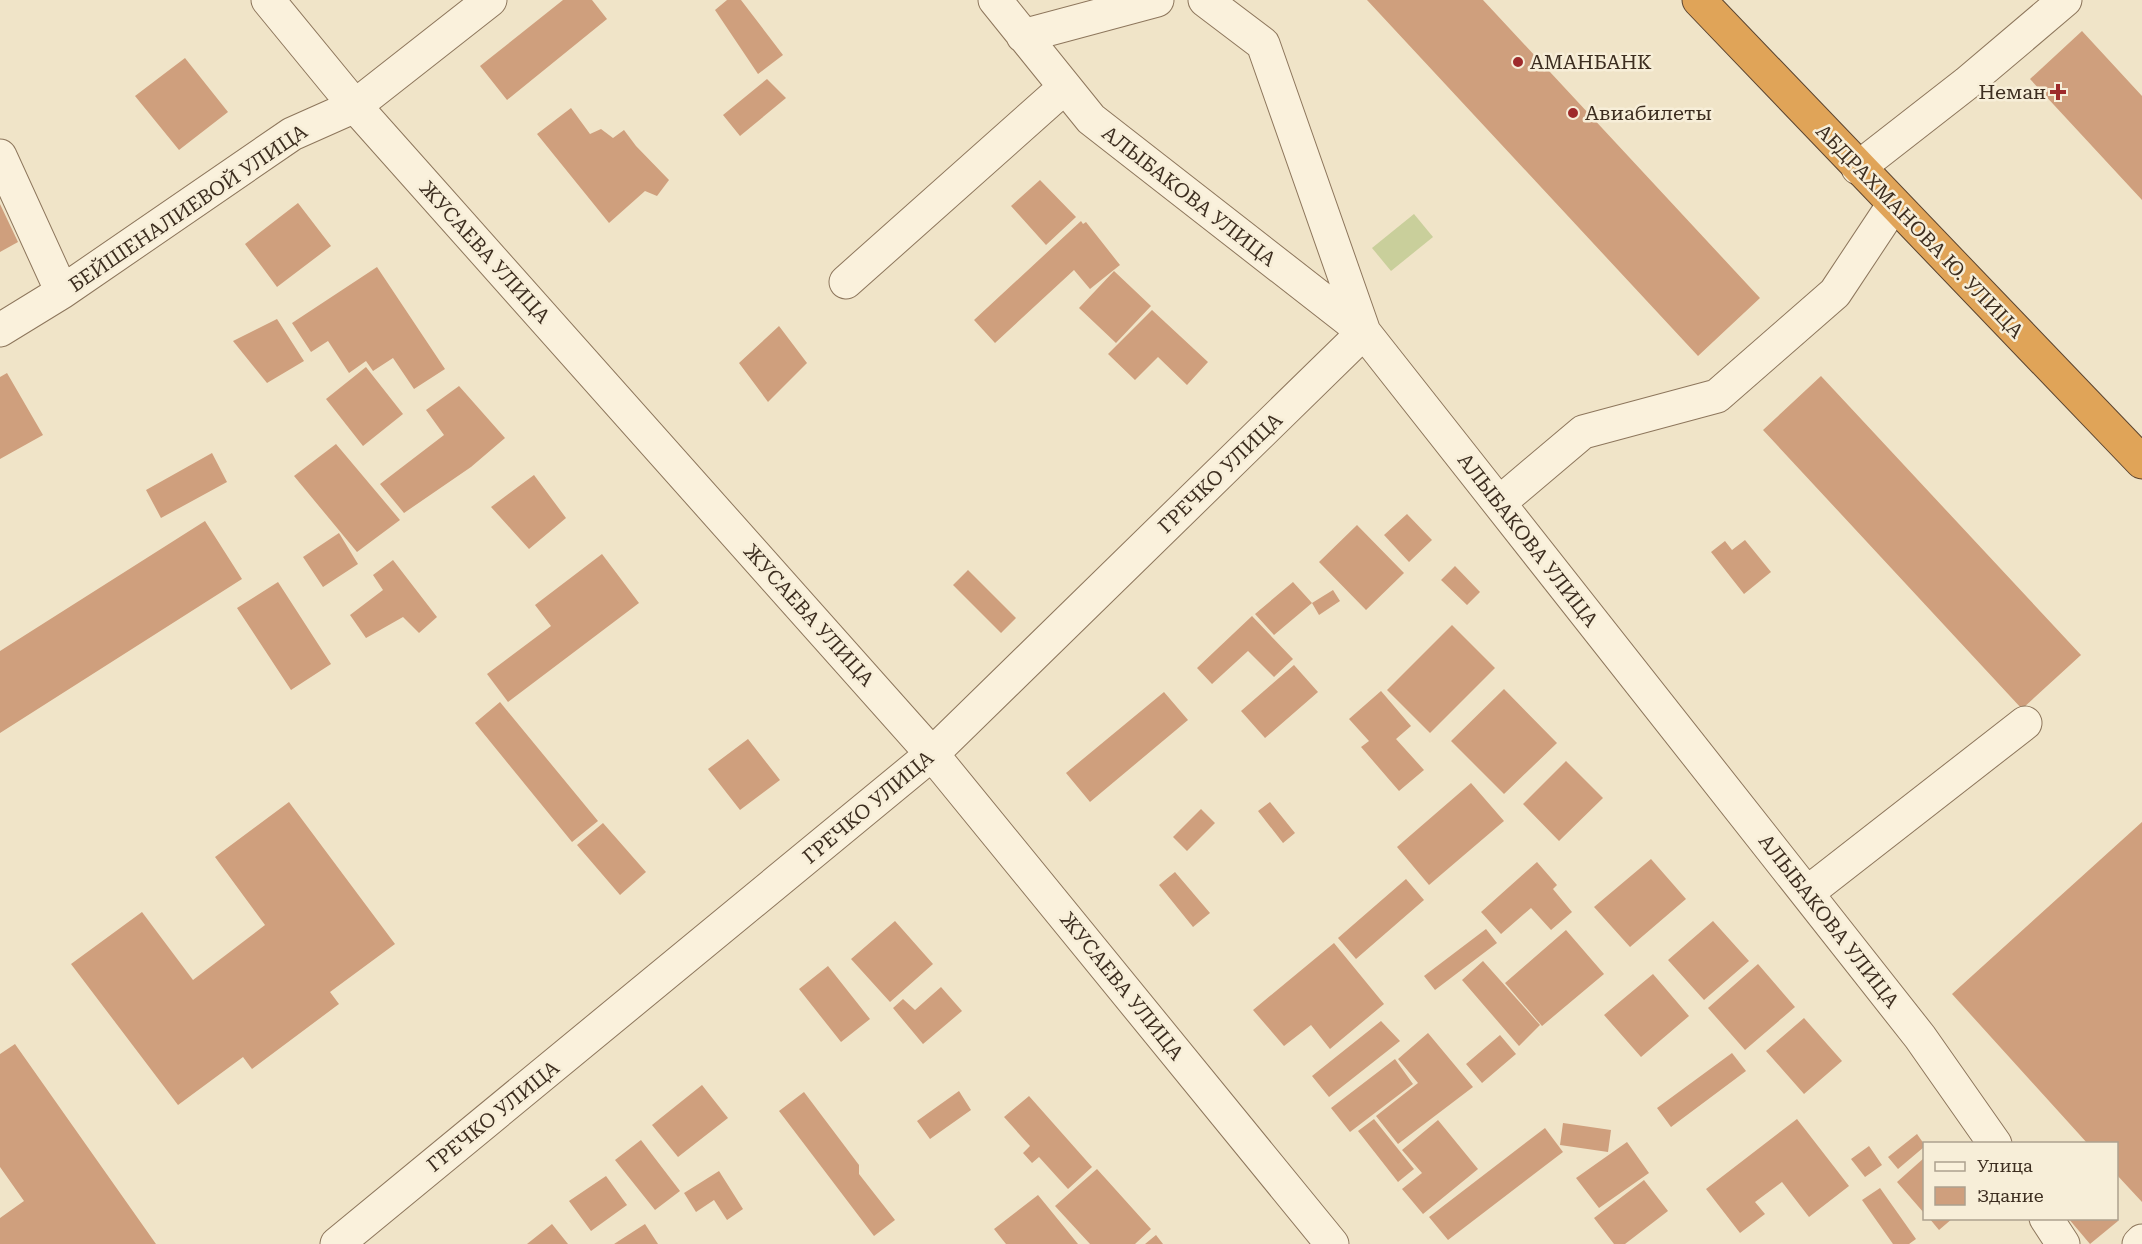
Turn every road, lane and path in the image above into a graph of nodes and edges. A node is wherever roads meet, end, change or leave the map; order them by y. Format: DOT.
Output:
graph roads {
  1 [pos="268,0"];
  2 [pos="490,0"];
  3 [pos="995,0"];
  4 [pos="1157,0"];
  5 [pos="1205,0"];
  6 [pos="1699,0"];
  7 [pos="2065,0"];
  8 [pos="1023,36"];
  9 [pos="1065,87"];
  10 [pos="354,106"];
  11 [pos="0,156"];
  12 [pos="1858,168"];
  13 [pos="1894,204"];
  14 [pos="846,282"];
  15 [pos="62,292"];
  16 [pos="0,330"];
  17 [pos="1364,332"];
  18 [pos="2142,462"];
  19 [pos="1499,503"];
  20 [pos="2025,723"];
  21 [pos="932,754"];
  22 [pos="1807,893"];
  23 [pos="1994,1142"];
  24 [pos="2047,1220"];
  25 [pos="337,1244"];
  26 [pos="1332,1244"];
  27 [pos="2063,1244"];
  1 -- 10 [label="street, ЖУСАЕВА УЛИЦА"];
  2 -- 10 [label="street, БЕЙШЕНАЛИЕВОЙ УЛИЦА"];
  3 -- 8 [label="street, АЛЫБАКОВА УЛИЦА"];
  4 -- 8 [label="street"];
  5 -- 17 [label="street"];
  6 -- 12 [label="highway, АБДРАХМАНОВА Ю. УЛИЦА"];
  7 -- 12 [label="street"];
  8 -- 9 [label="street, АЛЫБАКОВА УЛИЦА"];
  9 -- 14 [label="street"];
  9 -- 17 [label="street, АЛЫБАКОВА УЛИЦА"];
  10 -- 15 [label="street, БЕЙШЕНАЛИЕВОЙ УЛИЦА"];
  10 -- 21 [label="street, ЖУСАЕВА УЛИЦА"];
  11 -- 15 [label="street"];
  12 -- 13 [label="highway, АБДРАХМАНОВА Ю. УЛИЦА"];
  13 -- 18 [label="highway, АБДРАХМАНОВА Ю. УЛИЦА"];
  13 -- 19 [label="street"];
  15 -- 16 [label="street, БЕЙШЕНАЛИЕВОЙ УЛИЦА"];
  17 -- 19 [label="street, АЛЫБАКОВА УЛИЦА"];
  17 -- 21 [label="street, ГРЕЧКО УЛИЦА"];
  19 -- 22 [label="street, АЛЫБАКОВА УЛИЦА"];
  20 -- 22 [label="street"];
  21 -- 25 [label="street, ГРЕЧКО УЛИЦА"];
  21 -- 26 [label="street, ЖУСАЕВА УЛИЦА"];
  22 -- 23 [label="street, АЛЫБАКОВА УЛИЦА"];
  24 -- 27 [label="street"];
}
